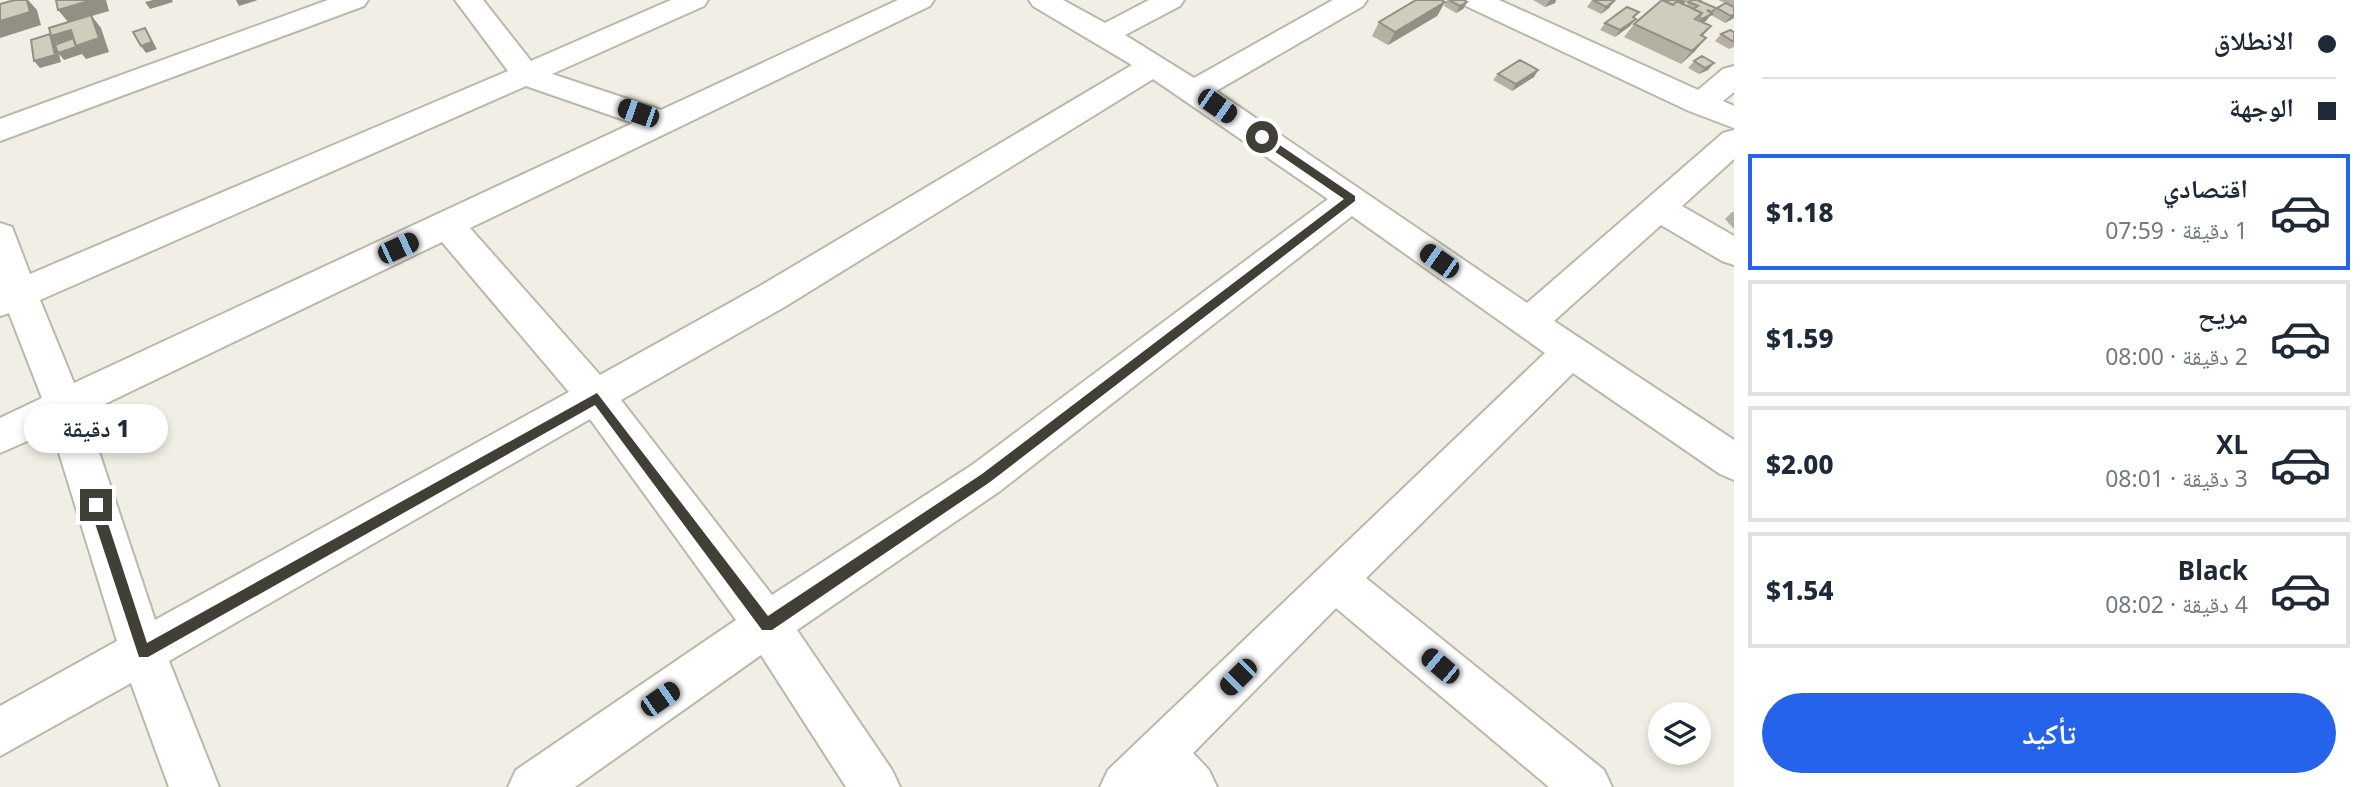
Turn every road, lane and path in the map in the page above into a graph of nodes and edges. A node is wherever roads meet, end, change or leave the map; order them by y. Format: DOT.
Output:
graph roads {
  1 [pos="354,0"];
  2 [pos="468,0"];
  3 [pos="694,0"];
  4 [pos="920,0"];
  5 [pos="1043,0"];
  6 [pos="1170,0"];
  7 [pos="1353,0"];
  8 [pos="1491,3"];
  9 [pos="1106,34"];
  10 [pos="1154,65"];
  11 [pos="527,76"];
  12 [pos="1734,76"];
  13 [pos="1194,91"];
  14 [pos="1700,104"];
  15 [pos="1734,118"];
  16 [pos="660,121"];
  17 [pos="0,130"];
  18 [pos="1734,141"];
  19 [pos="1351,199"];
  20 [pos="1660,209"];
  21 [pos="447,225"];
  22 [pos="0,236"];
  23 [pos="1734,252"];
  24 [pos="9,298"];
  25 [pos="1528,323"];
  26 [pos="1571,352"];
  27 [pos="597,398"];
  28 [pos="64,406"];
  29 [pos="0,436"];
  30 [pos="1734,461"];
  31 [pos="1335,579"];
  32 [pos="767,625"];
  33 [pos="144,652"];
  34 [pos="0,732"];
  35 [pos="1176,771"];
  36 [pos="194,787"];
  37 [pos="533,787"];
  38 [pos="875,787"];
  39 [pos="1125,787"];
  40 [pos="1587,787"];
  1 -- 17 [label="street"];
  2 -- 11 [label="street"];
  3 -- 11 [label="street"];
  4 -- 16 [label="street"];
  5 -- 9 [label="street"];
  6 -- 9 [label="street"];
  7 -- 13 [label="street"];
  8 -- 14 [label="street"];
  9 -- 10 [label="street"];
  10 -- 13 [label="street"];
  10 -- 27 [label="street"];
  11 -- 16 [label="street"];
  11 -- 24 [label="street"];
  12 -- 14 [label="street"];
  13 -- 19 [label="street"];
  14 -- 15 [label="street"];
  16 -- 21 [label="street"];
  18 -- 20 [label="street"];
  19 -- 25 [label="street"];
  19 -- 32 [label="street"];
  20 -- 23 [label="street"];
  20 -- 25 [label="street"];
  21 -- 27 [label="street"];
  21 -- 28 [label="street"];
  22 -- 24 [label="street"];
  24 -- 28 [label="street"];
  25 -- 26 [label="street"];
  26 -- 30 [label="street"];
  26 -- 31 [label="street"];
  27 -- 32 [label="street"];
  27 -- 33 [label="street"];
  28 -- 29 [label="street"];
  28 -- 33 [label="street"];
  31 -- 35 [label="street"];
  31 -- 40 [label="street"];
  32 -- 37 [label="street"];
  32 -- 38 [label="street"];
  33 -- 34 [label="street"];
  33 -- 36 [label="street"];
  35 -- 39 [label="street"];
}
